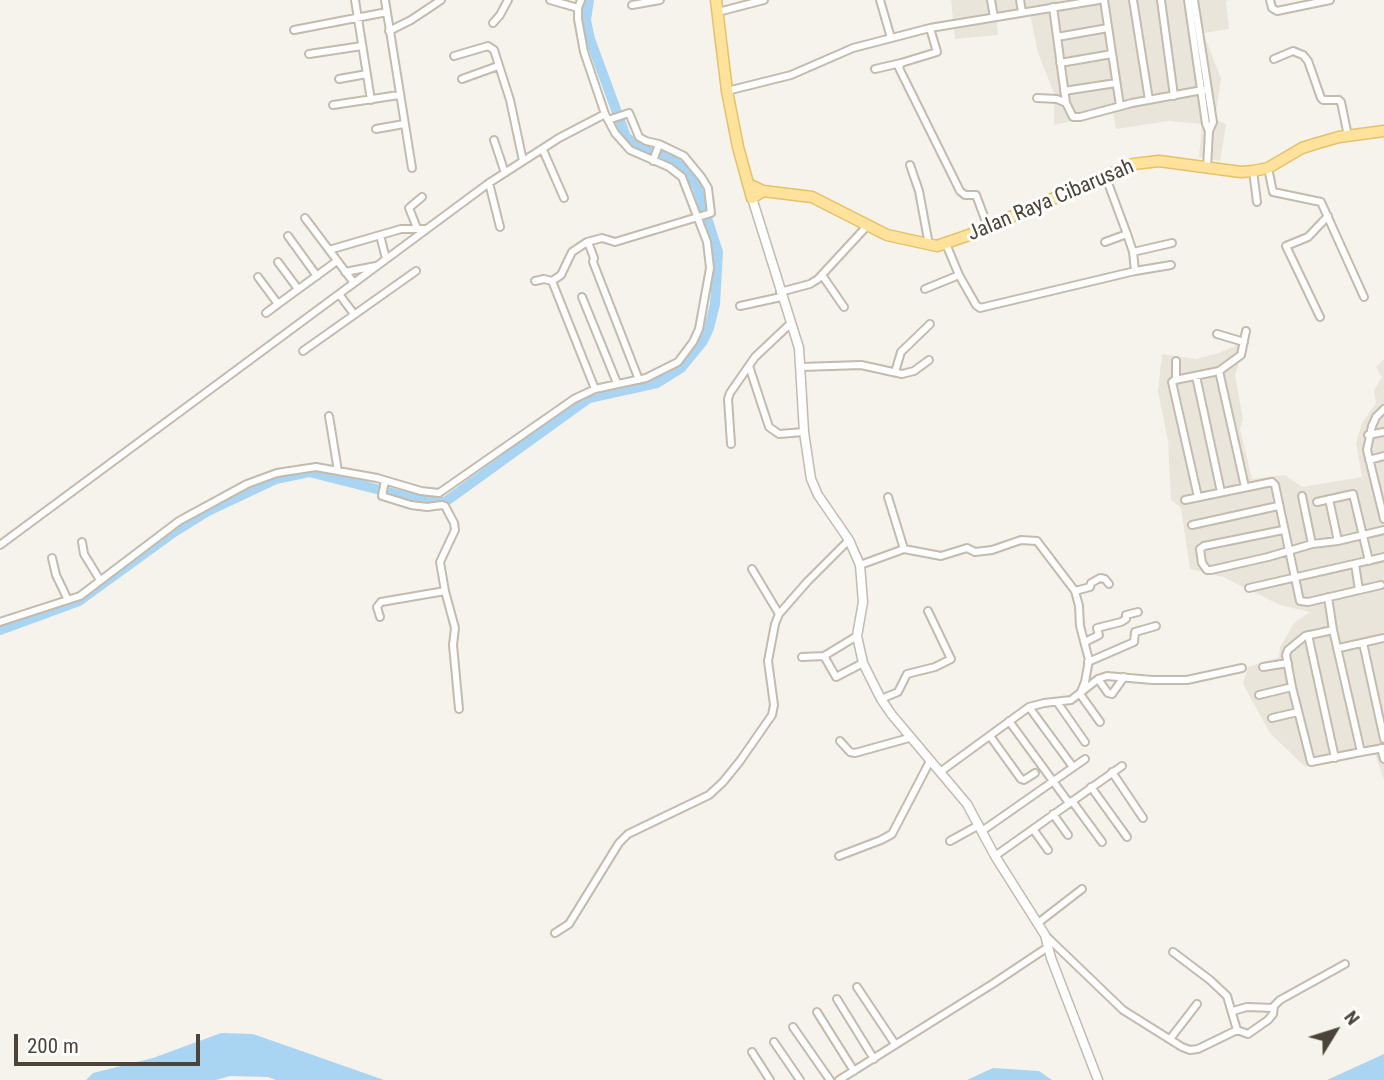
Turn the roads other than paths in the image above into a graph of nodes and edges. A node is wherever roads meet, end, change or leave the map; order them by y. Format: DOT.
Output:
graph roads {
  1 [pos="355,0"];
  2 [pos="385,0"];
  3 [pos="441,0"];
  4 [pos="508,0"];
  5 [pos="550,0"];
  6 [pos="582,0"];
  7 [pos="660,0"];
  8 [pos="716,0"];
  9 [pos="764,0"];
  10 [pos="880,0"];
  11 [pos="991,0"];
  12 [pos="1020,0"];
  13 [pos="1099,0"];
  14 [pos="1104,0"];
  15 [pos="1133,0"];
  16 [pos="1161,0"];
  17 [pos="1188,0"];
  18 [pos="1194,0"];
  19 [pos="1270,0"];
  20 [pos="1329,0"];
  21 [pos="1076,2"];
  22 [pos="632,5"];
  23 [pos="1049,5"];
  24 [pos="578,8"];
  25 [pos="387,12"];
  26 [pos="718,12"];
  27 [pos="1022,12"];
  28 [pos="994,16"];
  29 [pos="358,18"];
  30 [pos="493,23"];
  31 [pos="930,28"];
  32 [pos="1108,28"];
  33 [pos="294,30"];
  34 [pos="390,31"];
  35 [pos="1057,37"];
  36 [pos="891,38"];
  37 [pos="362,46"];
  38 [pos="309,54"];
  39 [pos="1112,54"];
  40 [pos="454,56"];
  41 [pos="1273,59"];
  42 [pos="901,63"];
  43 [pos="1060,63"];
  44 [pos="498,66"];
  45 [pos="875,69"];
  46 [pos="367,74"];
  47 [pos="339,79"];
  48 [pos="462,79"];
  49 [pos="1116,83"];
  50 [pos="1204,89"];
  51 [pos="727,91"];
  52 [pos="1064,91"];
  53 [pos="399,95"];
  54 [pos="1174,96"];
  55 [pos="1037,98"];
  56 [pos="371,100"];
  57 [pos="1149,100"];
  58 [pos="1066,103"];
  59 [pos="333,105"];
  60 [pos="1120,106"];
  61 [pos="607,117"];
  62 [pos="404,124"];
  63 [pos="376,129"];
  64 [pos="1384,131"];
  65 [pos="1348,136"];
  66 [pos="494,140"];
  67 [pos="659,145"];
  68 [pos="544,149"];
  69 [pos="654,159"];
  70 [pos="523,161"];
  71 [pos="910,165"];
  72 [pos="412,167"];
  73 [pos="1207,168"];
  74 [pos="1268,168"];
  75 [pos="1253,171"];
  76 [pos="505,173"];
  77 [pos="1105,175"];
  78 [pos="489,183"];
  79 [pos="748,184"];
  80 [pos="763,191"];
  81 [pos="422,197"];
  82 [pos="564,198"];
  83 [pos="752,198"];
  84 [pos="1257,202"];
  85 [pos="703,215"];
  86 [pos="1328,216"];
  87 [pos="305,218"];
  88 [pos="867,226"];
  89 [pos="500,227"];
  90 [pos="417,228"];
  91 [pos="988,228"];
  92 [pos="427,229"];
  93 [pos="1127,234"];
  94 [pos="380,235"];
  95 [pos="288,236"];
  96 [pos="588,242"];
  97 [pos="1105,243"];
  98 [pos="1172,243"];
  99 [pos="946,244"];
  100 [pos="929,245"];
  101 [pos="329,250"];
  102 [pos="1133,252"];
  103 [pos="386,259"];
  104 [pos="337,261"];
  105 [pos="278,262"];
  106 [pos="378,265"];
  107 [pos="1171,265"];
  108 [pos="416,271"];
  109 [pos="1135,271"];
  110 [pos="345,272"];
  111 [pos="822,275"];
  112 [pos="960,275"];
  113 [pos="317,276"];
  114 [pos="258,277"];
  115 [pos="536,281"];
  116 [pos="552,281"];
  117 [pos="354,283"];
  118 [pos="298,289"];
  119 [pos="925,289"];
  120 [pos="339,294"];
  121 [pos="781,295"];
  122 [pos="582,297"];
  123 [pos="1364,297"];
  124 [pos="278,304"];
  125 [pos="740,306"];
  126 [pos="844,307"];
  127 [pos="265,313"];
  128 [pos="354,314"];
  129 [pos="1320,317"];
  130 [pos="791,323"];
  131 [pos="930,324"];
  132 [pos="1246,331"];
  133 [pos="1217,334"];
  134 [pos="1244,342"];
  135 [pos="303,351"];
  136 [pos="929,360"];
  137 [pos="1176,361"];
  138 [pos="749,366"];
  139 [pos="801,367"];
  140 [pos="1219,371"];
  141 [pos="895,372"];
  142 [pos="1195,376"];
  143 [pos="639,380"];
  144 [pos="1176,380"];
  145 [pos="618,383"];
  146 [pos="595,389"];
  147 [pos="1384,409"];
  148 [pos="329,416"];
  149 [pos="804,432"];
  150 [pos="1384,432"];
  151 [pos="1368,435"];
  152 [pos="730,444"];
  153 [pos="1384,456"];
  154 [pos="1369,460"];
  155 [pos="338,471"];
  156 [pos="384,483"];
  157 [pos="1245,486"];
  158 [pos="1221,492"];
  159 [pos="1302,496"];
  160 [pos="888,497"];
  161 [pos="1198,497"];
  162 [pos="1329,499"];
  163 [pos="1185,500"];
  164 [pos="1317,502"];
  165 [pos="1278,506"];
  166 [pos="1384,519"];
  167 [pos="1192,525"];
  168 [pos="1283,530"];
  169 [pos="1384,530"];
  170 [pos="1364,535"];
  171 [pos="849,540"];
  172 [pos="82,541"];
  173 [pos="1338,541"];
  174 [pos="1312,544"];
  175 [pos="0,545"];
  176 [pos="904,550"];
  177 [pos="1289,551"];
  178 [pos="1384,557"];
  179 [pos="52,558"];
  180 [pos="1369,561"];
  181 [pos="1355,564"];
  182 [pos="860,565"];
  183 [pos="752,569"];
  184 [pos="1294,578"];
  185 [pos="100,580"];
  186 [pos="1109,584"];
  187 [pos="1381,585"];
  188 [pos="1249,588"];
  189 [pos="1359,590"];
  190 [pos="445,591"];
  191 [pos="1075,591"];
  192 [pos="1328,597"];
  193 [pos="68,600"];
  194 [pos="928,611"];
  195 [pos="1138,612"];
  196 [pos="779,614"];
  197 [pos="380,618"];
  198 [pos="0,622"];
  199 [pos="1156,626"];
  200 [pos="1333,630"];
  201 [pos="1308,635"];
  202 [pos="857,636"];
  203 [pos="1384,638"];
  204 [pos="1085,642"];
  205 [pos="1363,643"];
  206 [pos="1339,648"];
  207 [pos="824,656"];
  208 [pos="802,657"];
  209 [pos="1088,662"];
  210 [pos="863,663"];
  211 [pos="1288,663"];
  212 [pos="1263,667"];
  213 [pos="1242,668"];
  214 [pos="1124,677"];
  215 [pos="1098,679"];
  216 [pos="1292,687"];
  217 [pos="1080,694"];
  218 [pos="1259,695"];
  219 [pos="881,699"];
  220 [pos="1057,702"];
  221 [pos="1029,707"];
  222 [pos="459,709"];
  223 [pos="1298,712"];
  224 [pos="1272,718"];
  225 [pos="1009,721"];
  226 [pos="1100,722"];
  227 [pos="990,736"];
  228 [pos="909,738"];
  229 [pos="1384,739"];
  230 [pos="840,741"];
  231 [pos="1085,742"];
  232 [pos="1383,748"];
  233 [pos="1361,752"];
  234 [pos="1335,758"];
  235 [pos="1085,759"];
  236 [pos="1384,760"];
  237 [pos="930,761"];
  238 [pos="1122,766"];
  239 [pos="1073,767"];
  240 [pos="940,772"];
  241 [pos="1112,772"];
  242 [pos="1035,773"];
  243 [pos="1053,781"];
  244 [pos="1091,787"];
  245 [pos="1070,802"];
  246 [pos="1054,814"];
  247 [pos="1143,818"];
  248 [pos="980,828"];
  249 [pos="1033,829"];
  250 [pos="1068,835"];
  251 [pos="1127,837"];
  252 [pos="950,841"];
  253 [pos="1102,842"];
  254 [pos="1048,850"];
  255 [pos="839,856"];
  256 [pos="995,856"];
  257 [pos="1082,889"];
  258 [pos="1038,923"];
  259 [pos="555,933"];
  260 [pos="1045,935"];
  261 [pos="1048,947"];
  262 [pos="1173,952"];
  263 [pos="1345,964"];
  264 [pos="858,987"];
  265 [pos="838,999"];
  266 [pos="1197,1004"];
  267 [pos="1273,1008"];
  268 [pos="1233,1011"];
  269 [pos="817,1012"];
  270 [pos="793,1027"];
  271 [pos="1237,1030"];
  272 [pos="1170,1039"];
  273 [pos="774,1042"];
  274 [pos="895,1044"];
  275 [pos="752,1052"];
  276 [pos="874,1059"];
  277 [pos="854,1071"];
  278 [pos="770,1080"];
  279 [pos="800,1080"];
  280 [pos="830,1080"];
  281 [pos="839,1080"];
  282 [pos="1098,1080"];
  1 -- 29 [label="street"];
  2 -- 25 [label="street"];
  3 -- 34 [label="street"];
  4 -- 30 [label="street"];
  5 -- 24 [label="street"];
  6 -- 24 [label="street"];
  7 -- 22 [label="street"];
  8 -- 26 [label="main road"];
  9 -- 26 [label="street"];
  10 -- 36 [label="street"];
  11 -- 28 [label="street"];
  12 -- 27 [label="street"];
  13 -- 21 [label="street"];
  14 -- 32 [label="street"];
  15 -- 57 [label="street"];
  16 -- 54 [label="street"];
  17 -- 50 [label="street"];
  18 -- 50 [label="street"];
  19 -- 20 [label="street"];
  21 -- 23 [label="street"];
  23 -- 27 [label="street"];
  23 -- 35 [label="street"];
  24 -- 61 [label="street"];
  25 -- 29 [label="street"];
  25 -- 34 [label="street"];
  26 -- 51 [label="main road"];
  27 -- 28 [label="street"];
  28 -- 31 [label="street"];
  29 -- 33 [label="street"];
  29 -- 37 [label="street"];
  31 -- 36 [label="street"];
  31 -- 42 [label="street"];
  32 -- 35 [label="street"];
  32 -- 39 [label="street"];
  34 -- 53 [label="street"];
  35 -- 43 [label="street"];
  36 -- 51 [label="street"];
  37 -- 38 [label="street"];
  37 -- 46 [label="street"];
  39 -- 43 [label="street"];
  39 -- 49 [label="street"];
  40 -- 44 [label="street"];
  41 -- 65 [label="street"];
  42 -- 45 [label="street"];
  42 -- 91 [label="street"];
  43 -- 52 [label="street"];
  44 -- 48 [label="street"];
  44 -- 70 [label="street"];
  46 -- 47 [label="street"];
  46 -- 56 [label="street"];
  49 -- 52 [label="street"];
  49 -- 60 [label="street"];
  50 -- 54 [label="street"];
  50 -- 73 [label="street"];
  51 -- 79 [label="main road"];
  52 -- 58 [label="street"];
  53 -- 56 [label="street"];
  53 -- 62 [label="street"];
  54 -- 57 [label="street"];
  55 -- 58 [label="street"];
  56 -- 59 [label="street"];
  57 -- 60 [label="street"];
  58 -- 60 [label="street"];
  61 -- 67 [label="street"];
  61 -- 68 [label="street"];
  61 -- 69 [label="street"];
  62 -- 63 [label="street"];
  62 -- 72 [label="street"];
  64 -- 65 [label="main road, Jalan Raya Cibarusah"];
  65 -- 74 [label="main road, Jalan Raya Cibarusah"];
  66 -- 76 [label="street"];
  67 -- 69 [label="street"];
  67 -- 85 [label="street"];
  68 -- 70 [label="street"];
  68 -- 82 [label="street"];
  69 -- 85 [label="street"];
  70 -- 76 [label="street"];
  71 -- 100 [label="street"];
  73 -- 75 [label="main road, Jalan Raya Cibarusah"];
  73 -- 77 [label="main road, Jalan Raya Cibarusah"];
  74 -- 75 [label="main road, Jalan Raya Cibarusah"];
  74 -- 86 [label="street"];
  75 -- 84 [label="street"];
  76 -- 78 [label="street"];
  77 -- 91 [label="main road, Jalan Raya Cibarusah"];
  77 -- 93 [label="street"];
  78 -- 89 [label="street"];
  78 -- 92 [label="street"];
  79 -- 80 [label="main road, Jalan Raya Cibarusah"];
  79 -- 83 [label="main road"];
  80 -- 83 [label="main road"];
  80 -- 88 [label="main road, Jalan Raya Cibarusah"];
  81 -- 90 [label="street"];
  83 -- 121 [label="street"];
  85 -- 96 [label="street"];
  85 -- 143 [label="street"];
  86 -- 123 [label="street"];
  86 -- 129 [label="street"];
  87 -- 101 [label="street"];
  88 -- 100 [label="main road, Jalan Raya Cibarusah"];
  88 -- 111 [label="street"];
  90 -- 92 [label="street"];
  90 -- 94 [label="street"];
  91 -- 99 [label="main road, Jalan Raya Cibarusah"];
  92 -- 103 [label="street"];
  93 -- 97 [label="street"];
  93 -- 102 [label="street"];
  94 -- 101 [label="street"];
  94 -- 103 [label="street"];
  95 -- 113 [label="street"];
  96 -- 116 [label="street"];
  96 -- 143 [label="street"];
  98 -- 102 [label="street"];
  99 -- 100 [label="main road, Jalan Raya Cibarusah"];
  99 -- 112 [label="street"];
  101 -- 104 [label="street"];
  102 -- 109 [label="street"];
  103 -- 106 [label="street"];
  104 -- 110 [label="street"];
  104 -- 113 [label="street"];
  105 -- 118 [label="street"];
  106 -- 110 [label="street"];
  106 -- 117 [label="street"];
  107 -- 109 [label="street"];
  108 -- 128 [label="street"];
  109 -- 112 [label="street"];
  110 -- 117 [label="street"];
  111 -- 121 [label="street"];
  111 -- 126 [label="street"];
  112 -- 119 [label="street"];
  113 -- 118 [label="street"];
  114 -- 124 [label="street"];
  115 -- 116 [label="street"];
  116 -- 146 [label="street"];
  117 -- 120 [label="street"];
  118 -- 124 [label="street"];
  120 -- 128 [label="street"];
  120 -- 175 [label="street"];
  121 -- 125 [label="street"];
  121 -- 130 [label="street"];
  122 -- 145 [label="street"];
  124 -- 127 [label="street"];
  128 -- 135 [label="street"];
  130 -- 138 [label="street"];
  130 -- 139 [label="street"];
  131 -- 141 [label="street"];
  132 -- 134 [label="street"];
  133 -- 134 [label="street"];
  134 -- 140 [label="street"];
  136 -- 141 [label="street"];
  137 -- 144 [label="street"];
  138 -- 149 [label="street"];
  138 -- 152 [label="street"];
  139 -- 141 [label="street"];
  139 -- 149 [label="street"];
  140 -- 142 [label="street"];
  140 -- 157 [label="street"];
  142 -- 144 [label="street"];
  142 -- 158 [label="street"];
  143 -- 145 [label="street"];
  144 -- 161 [label="street"];
  145 -- 146 [label="street"];
  146 -- 156 [label="street"];
  147 -- 151 [label="street"];
  148 -- 155 [label="street"];
  149 -- 171 [label="street"];
  150 -- 151 [label="street"];
  151 -- 154 [label="street"];
  153 -- 154 [label="street"];
  154 -- 166 [label="street"];
  155 -- 156 [label="street"];
  155 -- 185 [label="street"];
  156 -- 190 [label="street"];
  157 -- 158 [label="street"];
  157 -- 165 [label="street"];
  158 -- 161 [label="street"];
  159 -- 174 [label="street"];
  160 -- 176 [label="street"];
  161 -- 163 [label="street"];
  162 -- 164 [label="street"];
  162 -- 170 [label="street"];
  162 -- 173 [label="street"];
  165 -- 167 [label="street"];
  165 -- 168 [label="street"];
  168 -- 177 [label="street"];
  168 -- 177 [label="street"];
  169 -- 170 [label="street"];
  170 -- 173 [label="street"];
  170 -- 180 [label="street"];
  171 -- 182 [label="street"];
  171 -- 196 [label="street"];
  172 -- 185 [label="street"];
  173 -- 174 [label="street"];
  174 -- 177 [label="street"];
  176 -- 182 [label="street"];
  176 -- 191 [label="street"];
  177 -- 184 [label="street"];
  178 -- 180 [label="street"];
  179 -- 193 [label="street"];
  180 -- 181 [label="street"];
  181 -- 184 [label="street"];
  181 -- 189 [label="street"];
  182 -- 202 [label="street"];
  183 -- 196 [label="street"];
  184 -- 188 [label="street"];
  184 -- 192 [label="street"];
  185 -- 193 [label="street"];
  186 -- 191 [label="street"];
  187 -- 189 [label="street"];
  189 -- 192 [label="street"];
  190 -- 197 [label="street"];
  190 -- 222 [label="street"];
  191 -- 204 [label="street"];
  192 -- 200 [label="street"];
  193 -- 198 [label="street"];
  194 -- 219 [label="street"];
  195 -- 204 [label="street"];
  196 -- 259 [label="street"];
  199 -- 209 [label="street"];
  200 -- 201 [label="street"];
  200 -- 206 [label="street"];
  201 -- 211 [label="street"];
  201 -- 234 [label="street"];
  202 -- 207 [label="street"];
  202 -- 210 [label="street"];
  203 -- 205 [label="street"];
  204 -- 209 [label="street"];
  205 -- 206 [label="street"];
  205 -- 229 [label="street"];
  206 -- 233 [label="street"];
  207 -- 208 [label="street"];
  207 -- 210 [label="street"];
  209 -- 217 [label="street"];
  210 -- 219 [label="street"];
  211 -- 212 [label="street"];
  211 -- 216 [label="street"];
  213 -- 214 [label="street"];
  214 -- 215 [label="street"];
  214 -- 215 [label="street"];
  215 -- 217 [label="street"];
  216 -- 218 [label="street"];
  216 -- 223 [label="street"];
  217 -- 220 [label="street"];
  217 -- 226 [label="street"];
  219 -- 228 [label="street"];
  220 -- 221 [label="street"];
  220 -- 231 [label="street"];
  221 -- 225 [label="street"];
  221 -- 239 [label="street"];
  223 -- 224 [label="street"];
  223 -- 234 [label="street"];
  225 -- 227 [label="street"];
  225 -- 243 [label="street"];
  227 -- 240 [label="street"];
  227 -- 242 [label="street"];
  228 -- 230 [label="street"];
  228 -- 237 [label="street"];
  232 -- 233 [label="street"];
  232 -- 236 [label="street"];
  233 -- 234 [label="street"];
  235 -- 239 [label="street"];
  237 -- 240 [label="street"];
  237 -- 255 [label="street"];
  238 -- 241 [label="street"];
  239 -- 243 [label="street"];
  240 -- 248 [label="street"];
  241 -- 244 [label="street"];
  241 -- 247 [label="street"];
  243 -- 245 [label="street"];
  243 -- 248 [label="street"];
  244 -- 245 [label="street"];
  244 -- 251 [label="street"];
  245 -- 246 [label="street"];
  245 -- 253 [label="street"];
  246 -- 249 [label="street"];
  246 -- 250 [label="street"];
  248 -- 252 [label="street"];
  248 -- 256 [label="street"];
  249 -- 254 [label="street"];
  249 -- 256 [label="street"];
  256 -- 258 [label="street"];
  257 -- 258 [label="street"];
  258 -- 260 [label="street"];
  260 -- 261 [label="street"];
  260 -- 272 [label="street"];
  261 -- 274 [label="street"];
  261 -- 282 [label="street"];
  262 -- 268 [label="street"];
  263 -- 267 [label="street"];
  264 -- 274 [label="street"];
  265 -- 276 [label="street"];
  266 -- 272 [label="street"];
  267 -- 268 [label="street"];
  267 -- 271 [label="street"];
  268 -- 271 [label="street"];
  269 -- 277 [label="street"];
  270 -- 280 [label="street"];
  271 -- 272 [label="street"];
  273 -- 279 [label="street"];
  274 -- 276 [label="street"];
  275 -- 278 [label="street"];
  276 -- 277 [label="street"];
  277 -- 281 [label="street"];
}
